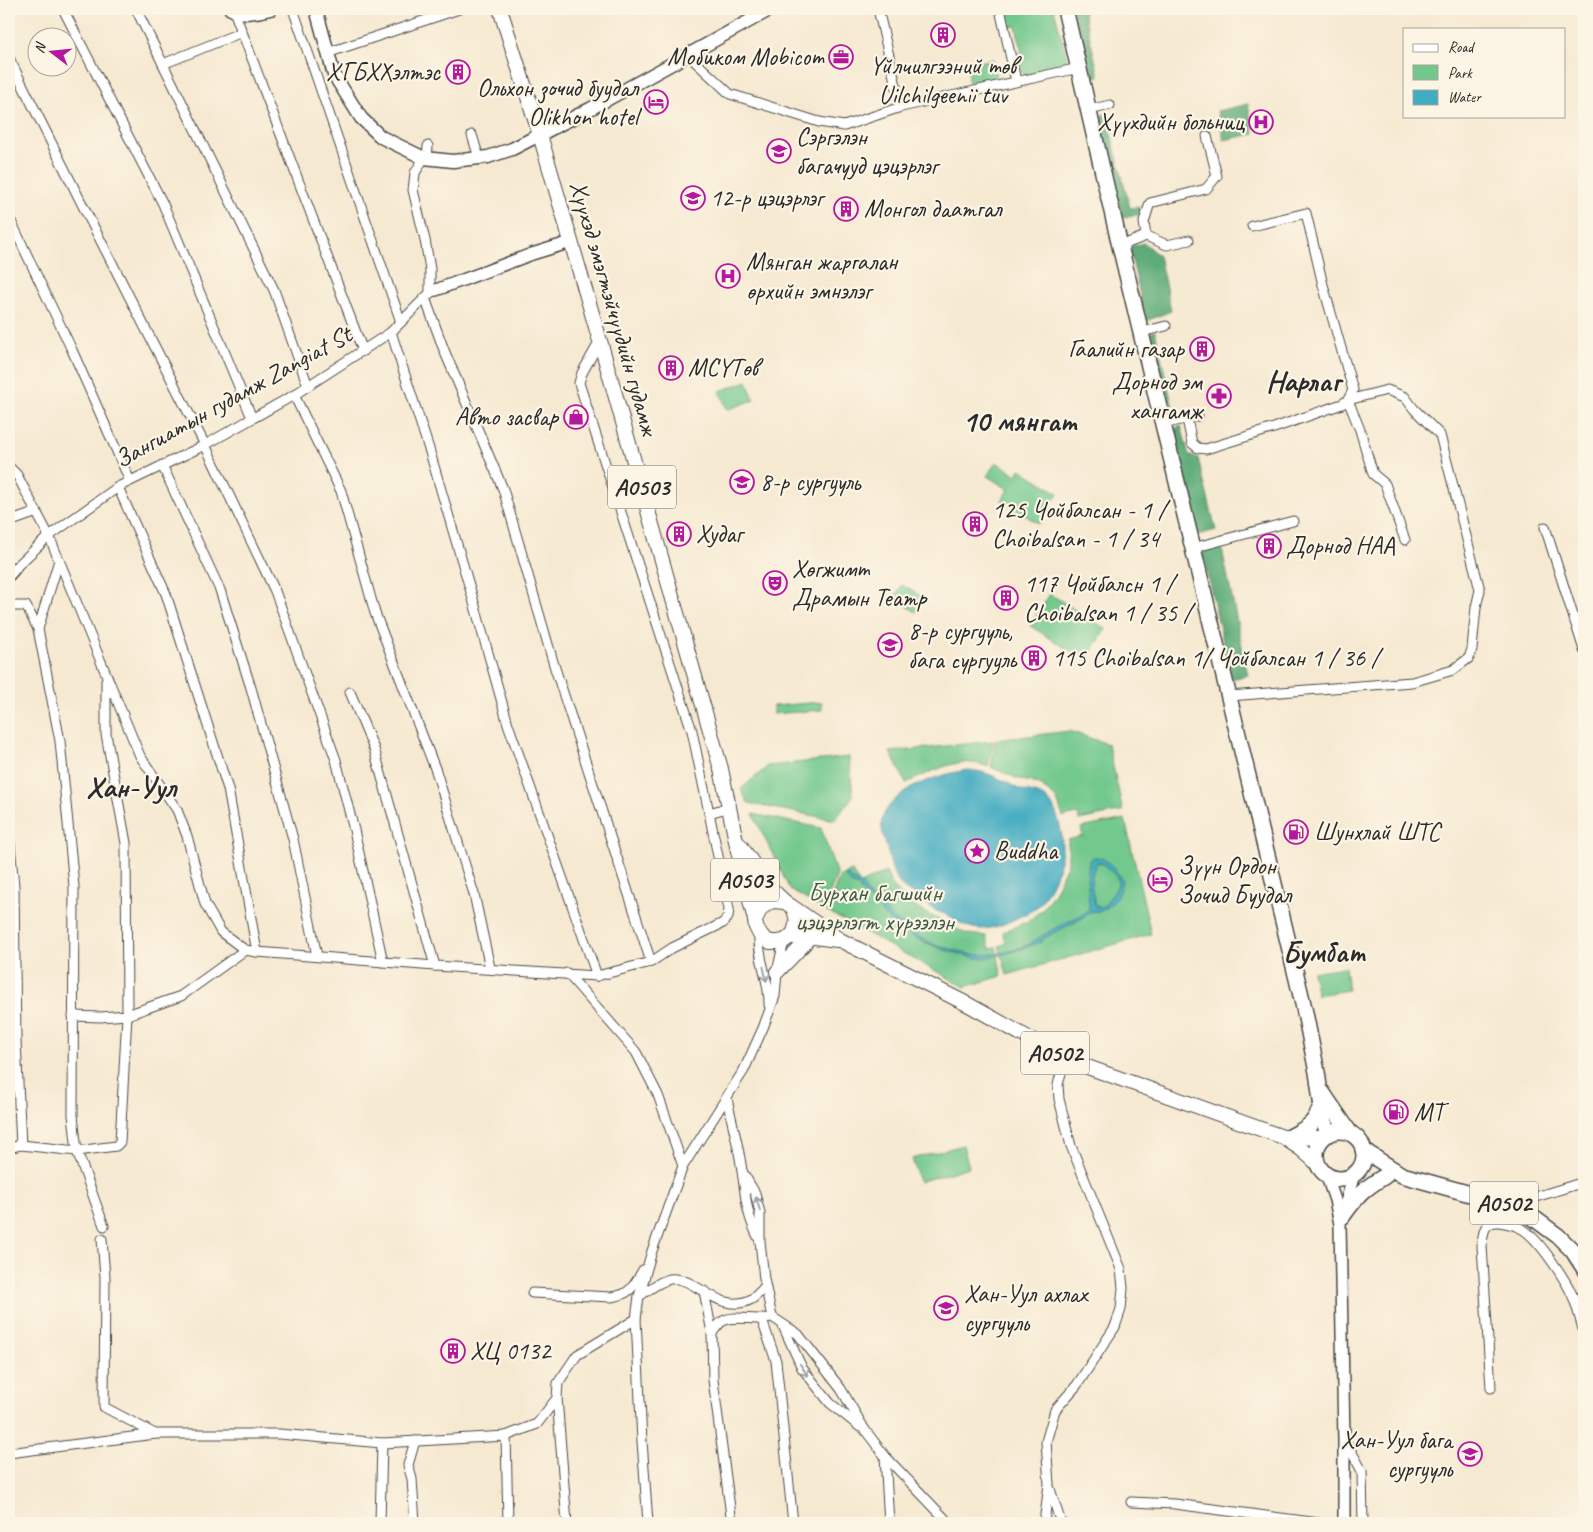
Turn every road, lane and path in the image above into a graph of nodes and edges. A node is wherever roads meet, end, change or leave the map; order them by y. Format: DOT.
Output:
graph roads {
  1 [pos="62,9"];
  2 [pos="136,9"];
  3 [pos="272,9"];
  4 [pos="293,9"];
  5 [pos="316,9"];
  6 [pos="459,9"];
  7 [pos="500,9"];
  8 [pos="771,9"];
  9 [pos="878,9"];
  10 [pos="1000,9"];
  11 [pos="1065,9"];
  12 [pos="232,10"];
  13 [pos="242,32"];
  14 [pos="327,53"];
  15 [pos="688,55"];
  16 [pos="9,58"];
  17 [pos="163,64"];
  18 [pos="1079,68"];
  19 [pos="1016,81"];
  20 [pos="1110,105"];
  21 [pos="901,108"];
  22 [pos="1089,110"];
  23 [pos="472,135"];
  24 [pos="540,135"];
  25 [pos="1207,136"];
  26 [pos="426,154"];
  27 [pos="479,158"];
  28 [pos="9,217"];
  29 [pos="1252,226"];
  30 [pos="1146,236"];
  31 [pos="1189,240"];
  32 [pos="571,242"];
  33 [pos="1120,246"];
  34 [pos="430,294"];
  35 [pos="401,322"];
  36 [pos="1166,326"];
  37 [pos="391,332"];
  38 [pos="1142,332"];
  39 [pos="600,341"];
  40 [pos="362,351"];
  41 [pos="308,386"];
  42 [pos="294,394"];
  43 [pos="1348,400"];
  44 [pos="1198,416"];
  45 [pos="252,418"];
  46 [pos="1187,419"];
  47 [pos="1163,424"];
  48 [pos="205,445"];
  49 [pos="9,458"];
  50 [pos="162,466"];
  51 [pos="9,467"];
  52 [pos="17,475"];
  53 [pos="130,481"];
  54 [pos="118,487"];
  55 [pos="37,512"];
  56 [pos="1293,521"];
  57 [pos="9,522"];
  58 [pos="1545,527"];
  59 [pos="49,536"];
  60 [pos="1405,540"];
  61 [pos="1193,548"];
  62 [pos="59,560"];
  63 [pos="12,571"];
  64 [pos="9,606"];
  65 [pos="38,629"];
  66 [pos="1584,650"];
  67 [pos="106,676"];
  68 [pos="350,692"];
  69 [pos="1229,696"];
  70 [pos="730,807"];
  71 [pos="709,813"];
  72 [pos="9,835"];
  73 [pos="737,840"];
  74 [pos="789,906"];
  75 [pos="757,927"];
  76 [pos="809,936"];
  77 [pos="788,939"];
  78 [pos="840,940"];
  79 [pos="245,950"];
  80 [pos="257,952"];
  81 [pos="317,956"];
  82 [pos="383,962"];
  83 [pos="651,962"];
  84 [pos="435,966"];
  85 [pos="490,968"];
  86 [pos="777,972"];
  87 [pos="566,973"];
  88 [pos="597,976"];
  89 [pos="127,1015"];
  90 [pos="768,1015"];
  91 [pos="73,1016"];
  92 [pos="1068,1060"];
  93 [pos="1320,1089"];
  94 [pos="728,1099"];
  95 [pos="1322,1105"];
  96 [pos="1350,1133"];
  97 [pos="1326,1136"];
  98 [pos="1287,1137"];
  99 [pos="21,1145"];
  100 [pos="9,1148"];
  101 [pos="1363,1150"];
  102 [pos="77,1151"];
  103 [pos="683,1166"];
  104 [pos="1322,1169"];
  105 [pos="1356,1172"];
  106 [pos="1402,1175"];
  107 [pos="1385,1176"];
  108 [pos="1584,1182"];
  109 [pos="1510,1205"];
  110 [pos="1341,1220"];
  111 [pos="104,1226"];
  112 [pos="102,1239"];
  113 [pos="652,1252"];
  114 [pos="1584,1268"];
  115 [pos="765,1287"];
  116 [pos="704,1291"];
  117 [pos="532,1293"];
  118 [pos="639,1296"];
  119 [pos="738,1304"];
  120 [pos="772,1317"];
  121 [pos="739,1318"];
  122 [pos="636,1319"];
  123 [pos="762,1320"];
  124 [pos="783,1326"];
  125 [pos="712,1333"];
  126 [pos="1584,1333"];
  127 [pos="1491,1388"];
  128 [pos="558,1398"];
  129 [pos="865,1430"];
  130 [pos="155,1434"];
  131 [pos="506,1436"];
  132 [pos="1344,1440"];
  133 [pos="415,1441"];
  134 [pos="382,1443"];
  135 [pos="9,1453"];
  136 [pos="885,1456"];
  137 [pos="1049,1484"];
  138 [pos="1131,1502"];
  139 [pos="380,1523"];
  140 [pos="415,1523"];
  141 [pos="508,1523"];
  142 [pos="567,1523"];
  143 [pos="648,1523"];
  144 [pos="732,1523"];
  145 [pos="793,1523"];
  146 [pos="888,1523"];
  147 [pos="949,1523"];
  148 [pos="1044,1523"];
  149 [pos="1060,1523"];
  150 [pos="1320,1523"];
  151 [pos="1344,1523"];
  152 [pos="1363,1523"];
  1 -- 45 [label="street"];
  2 -- 17 [label="street"];
  3 -- 12 [label="street"];
  4 -- 35 [label="street"];
  5 -- 14 [label="main road"];
  6 -- 14 [label="street"];
  7 -- 24 [label="main road, A0503"];
  8 -- 15 [label="main road"];
  9 -- 21 [label="street"];
  10 -- 19 [label="street"];
  11 -- 18 [label="highway"];
  12 -- 13 [label="street"];
  13 -- 17 [label="street"];
  13 -- 40 [label="street"];
  14 -- 26 [label="main road"];
  15 -- 21 [label="street"];
  15 -- 24 [label="main road"];
  16 -- 48 [label="street"];
  17 -- 41 [label="street"];
  18 -- 19 [label="street"];
  18 -- 22 [label="highway"];
  19 -- 21 [label="street"];
  20 -- 22 [label="street"];
  22 -- 33 [label="highway"];
  23 -- 27 [label="street"];
  24 -- 27 [label="main road"];
  24 -- 32 [label="main road, Хүүхэд эмэгтэйчүүдийн гудамж / A0503"];
  25 -- 30 [label="street"];
  26 -- 27 [label="main road"];
  26 -- 34 [label="street"];
  28 -- 53 [label="street"];
  29 -- 43 [label="street"];
  30 -- 31 [label="street"];
  30 -- 33 [label="street"];
  32 -- 34 [label="street, Зангиатын гудамж Zangiat St"];
  32 -- 39 [label="main road, Хүүхэд эмэгтэйчүүдийн гудамж / A0503"];
  33 -- 38 [label="highway"];
  34 -- 35 [label="street, Зангиатын гудамж Zangiat St"];
  34 -- 83 [label="street"];
  35 -- 37 [label="street, Зангиатын гудамж Zangiat St"];
  36 -- 38 [label="street"];
  37 -- 40 [label="street, Зангиатын гудамж Zangiat St"];
  37 -- 88 [label="street"];
  38 -- 47 [label="highway"];
  39 -- 70 [label="main road, Хүүхэд эмэгтэйчүүдийн гудамж / A0503"];
  39 -- 71 [label="street"];
  40 -- 41 [label="street, Зангиатын гудамж Zangiat St"];
  41 -- 42 [label="street, Зангиатын гудамж Zangiat St"];
  42 -- 45 [label="street, Зангиатын гудамж Zangiat St"];
  42 -- 85 [label="street"];
  43 -- 46 [label="street"];
  43 -- 60 [label="street"];
  43 -- 69 [label="street"];
  44 -- 46 [label="street"];
  45 -- 48 [label="street, Зангиатын гудамж Zangiat St"];
  46 -- 47 [label="street"];
  47 -- 61 [label="highway"];
  48 -- 50 [label="street, Зангиатын гудамж Zangiat St"];
  48 -- 82 [label="street"];
  49 -- 52 [label="street"];
  50 -- 53 [label="street, Зангиатын гудамж Zangiat St"];
  50 -- 81 [label="street"];
  51 -- 52 [label="street"];
  52 -- 55 [label="street"];
  53 -- 54 [label="street, Зангиатын гудамж Zangiat St"];
  54 -- 59 [label="street, Зангиатын гудамж Zangiat St"];
  54 -- 80 [label="street"];
  55 -- 57 [label="street"];
  55 -- 59 [label="street"];
  56 -- 61 [label="street"];
  58 -- 66 [label="street"];
  59 -- 62 [label="street"];
  59 -- 63 [label="street, Зангиатын гудамж Zangiat St"];
  61 -- 69 [label="highway"];
  62 -- 65 [label="street"];
  62 -- 67 [label="street"];
  64 -- 65 [label="street"];
  65 -- 91 [label="street"];
  67 -- 79 [label="street"];
  67 -- 89 [label="street"];
  68 -- 84 [label="street"];
  69 -- 93 [label="highway"];
  70 -- 71 [label="street"];
  70 -- 73 [label="main road, Хүүхэд эмэгтэйчүүдийн гудамж / A0503"];
  71 -- 83 [label="street"];
  72 -- 99 [label="street"];
  73 -- 74 [label="main road, Хүүхэд эмэгтэйчүүдийн гудамж / A0503"];
  73 -- 75 [label="main road, Хүүхэд эмэгтэйчүүдийн гудамж / A0503"];
  74 -- 75 [label="main road"];
  74 -- 77 [label="main road"];
  74 -- 78 [label="main road, Хүүхэд эмэгтэйчүүдийн гудамж / A0502"];
  75 -- 77 [label="main road, Хүүхэд эмэгтэйчүүдийн гудамж / A0502"];
  75 -- 90 [label="street, one-way"];
  76 -- 77 [label="main road, Хүүхэд эмэгтэйчүүдийн гудамж / A0502"];
  76 -- 78 [label="main road, Хүүхэд эмэгтэйчүүдийн гудамж / A0502"];
  76 -- 86 [label="main road"];
  77 -- 86 [label="street"];
  78 -- 92 [label="main road, Хүүхэд эмэгтэйчүүдийн гудамж / A0502"];
  79 -- 80 [label="street"];
  79 -- 89 [label="street"];
  80 -- 81 [label="street"];
  81 -- 82 [label="street"];
  82 -- 84 [label="street"];
  83 -- 88 [label="street"];
  84 -- 85 [label="street"];
  85 -- 87 [label="street"];
  86 -- 90 [label="street"];
  87 -- 88 [label="street"];
  87 -- 103 [label="street"];
  89 -- 91 [label="street"];
  89 -- 102 [label="street"];
  90 -- 94 [label="street"];
  91 -- 102 [label="street"];
  92 -- 98 [label="main road, Хүүхэд эмэгтэйчүүдийн гудамж / A0502"];
  92 -- 137 [label="street"];
  93 -- 95 [label="highway"];
  93 -- 96 [label="highway"];
  94 -- 103 [label="street"];
  94 -- 115 [label="street"];
  95 -- 97 [label="highway"];
  95 -- 98 [label="highway"];
  96 -- 97 [label="highway, A0502"];
  96 -- 101 [label="highway, A0502"];
  97 -- 98 [label="main road, Хүүхэд эмэгтэйчүүдийн гудамж / A0502"];
  97 -- 104 [label="highway"];
  98 -- 104 [label="main road, Хүүхэд эмэгтэйчүүдийн гудамж / A0502"];
  99 -- 100 [label="street"];
  99 -- 102 [label="street"];
  101 -- 105 [label="highway"];
  101 -- 106 [label="highway, A0502"];
  102 -- 111 [label="street"];
  103 -- 113 [label="street"];
  104 -- 105 [label="highway, A0502"];
  104 -- 110 [label="street"];
  105 -- 107 [label="highway, A0502"];
  105 -- 110 [label="street"];
  106 -- 107 [label="highway, A0502"];
  106 -- 109 [label="highway, A0502"];
  107 -- 110 [label="highway"];
  108 -- 109 [label="street"];
  109 -- 114 [label="highway, A0502"];
  110 -- 132 [label="street"];
  112 -- 130 [label="street"];
  113 -- 117 [label="street"];
  113 -- 118 [label="street"];
  115 -- 119 [label="street"];
  115 -- 120 [label="street"];
  116 -- 118 [label="street"];
  116 -- 119 [label="street"];
  116 -- 125 [label="street"];
  118 -- 122 [label="street"];
  119 -- 121 [label="street"];
  120 -- 123 [label="street"];
  120 -- 124 [label="street"];
  121 -- 123 [label="street"];
  121 -- 125 [label="street"];
  122 -- 128 [label="street"];
  122 -- 143 [label="street"];
  123 -- 145 [label="street"];
  124 -- 129 [label="street"];
  124 -- 129 [label="street, one-way"];
  125 -- 144 [label="street"];
  126 -- 127 [label="street"];
  128 -- 131 [label="street"];
  128 -- 142 [label="street"];
  129 -- 136 [label="street"];
  130 -- 134 [label="street"];
  130 -- 135 [label="street"];
  131 -- 133 [label="street"];
  131 -- 141 [label="street"];
  132 -- 151 [label="street"];
  132 -- 152 [label="street"];
  133 -- 134 [label="street"];
  133 -- 140 [label="street"];
  134 -- 139 [label="street"];
  136 -- 146 [label="street"];
  136 -- 147 [label="street"];
  137 -- 148 [label="street"];
  137 -- 149 [label="street"];
  138 -- 150 [label="street"];
}
